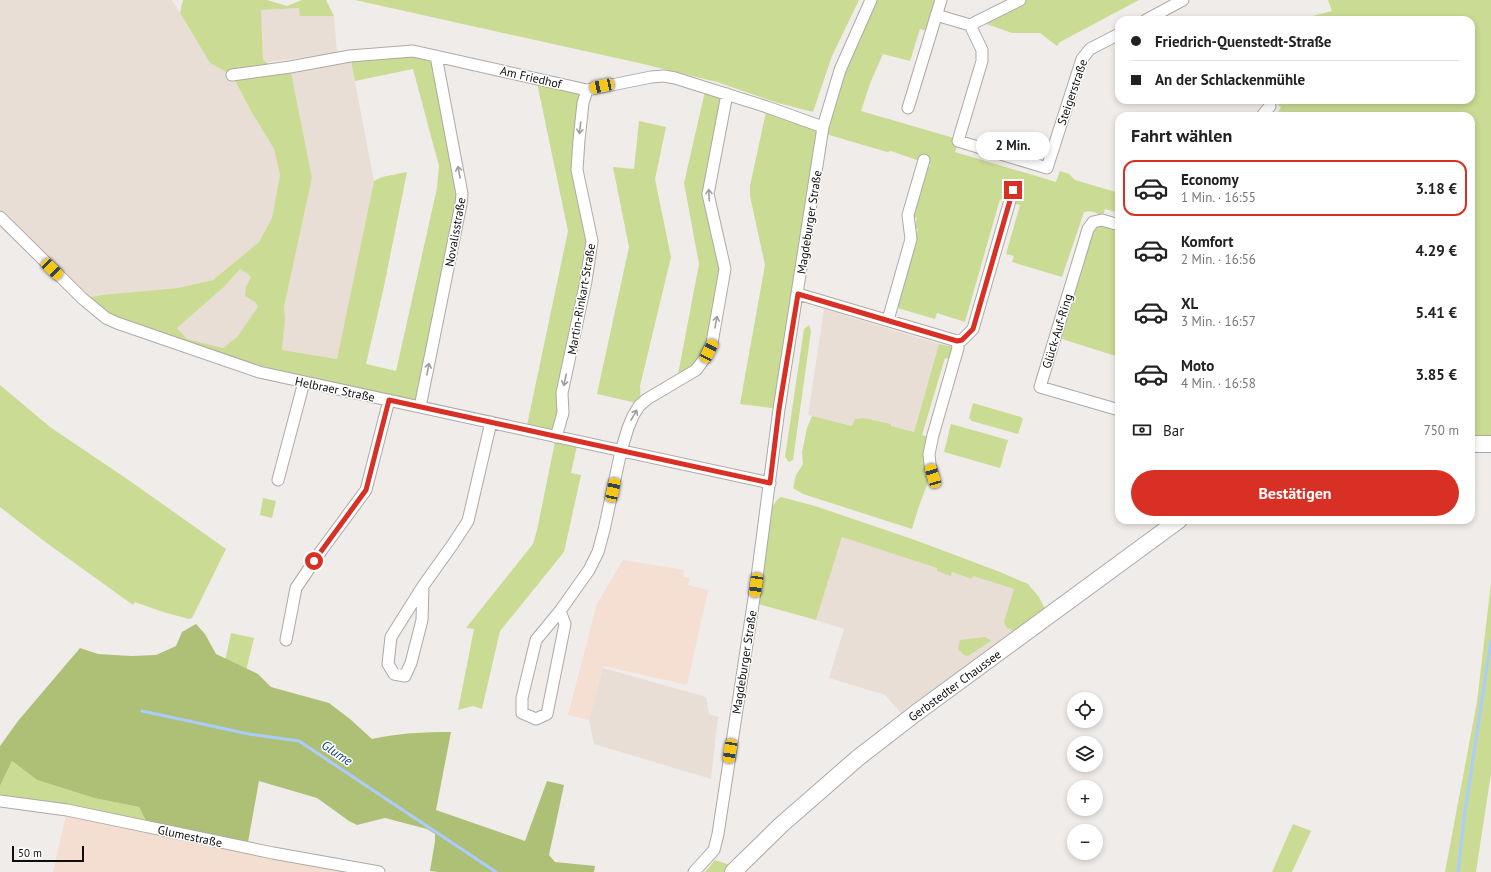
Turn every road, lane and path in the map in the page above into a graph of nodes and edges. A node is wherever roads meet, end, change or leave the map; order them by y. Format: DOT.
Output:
graph roads {
  1 [pos="871,0"];
  2 [pos="941,0"];
  3 [pos="1020,0"];
  4 [pos="1183,0"];
  5 [pos="936,14"];
  6 [pos="1153,16"];
  7 [pos="970,25"];
  8 [pos="1115,36"];
  9 [pos="436,56"];
  10 [pos="232,75"];
  11 [pos="587,90"];
  12 [pos="727,94"];
  13 [pos="1270,106"];
  14 [pos="908,108"];
  15 [pos="1265,112"];
  16 [pos="823,127"];
  17 [pos="924,160"];
  18 [pos="1013,190"];
  19 [pos="0,217"];
  20 [pos="1115,224"];
  21 [pos="798,294"];
  22 [pos="888,320"];
  23 [pos="959,340"];
  24 [pos="304,382"];
  25 [pos="389,400"];
  26 [pos="420,407"];
  27 [pos="1115,409"];
  28 [pos="491,422"];
  29 [pos="556,437"];
  30 [pos="1475,444"];
  31 [pos="1491,444"];
  32 [pos="621,451"];
  33 [pos="933,476"];
  34 [pos="278,480"];
  35 [pos="770,483"];
  36 [pos="1174,524"];
  37 [pos="423,586"];
  38 [pos="560,610"];
  39 [pos="286,640"];
  40 [pos="0,801"];
  41 [pos="737,868"];
  42 [pos="379,872"];
  43 [pos="694,872"];
  1 -- 16 [label="street, Magdeburger Straße"];
  2 -- 5 [label="street"];
  3 -- 7 [label="street"];
  4 -- 6 [label="street"];
  5 -- 7 [label="street"];
  5 -- 14 [label="street"];
  7 -- 8 [label="street, Steigerstraße"];
  9 -- 10 [label="street, Am Friedhof"];
  9 -- 11 [label="street, Am Friedhof"];
  26 -- 9 [label="street, Novalisstraße, one-way"];
  11 -- 12 [label="street, Am Friedhof"];
  11 -- 29 [label="street, Martin-Rinkart-Straße, one-way"];
  12 -- 16 [label="street, Am Friedhof"];
  32 -- 12 [label="street, one-way"];
  13 -- 15 [label="street"];
  16 -- 21 [label="street, Magdeburger Straße"];
  17 -- 22 [label="street"];
  18 -- 23 [label="street"];
  19 -- 24 [label="street, Helbraer Straße"];
  20 -- 27 [label="street, Glück-Auf-Ring"];
  21 -- 22 [label="street"];
  21 -- 35 [label="street, Magdeburger Straße"];
  22 -- 23 [label="street"];
  23 -- 33 [label="street"];
  24 -- 25 [label="street, Helbraer Straße"];
  24 -- 34 [label="street"];
  25 -- 26 [label="street, Helbraer Straße"];
  25 -- 39 [label="street"];
  26 -- 28 [label="street, Helbraer Straße"];
  28 -- 29 [label="street, Helbraer Straße"];
  28 -- 37 [label="street"];
  29 -- 32 [label="street, Helbraer Straße"];
  30 -- 31 [label="main road"];
  32 -- 35 [label="street, Helbraer Straße"];
  32 -- 38 [label="street"];
  35 -- 43 [label="street, Magdeburger Straße"];
  36 -- 41 [label="main road, Gerbstedter Chaussee"];
  37 -- 37 [label="street"];
  38 -- 38 [label="street"];
  40 -- 42 [label="street, Glumestraße"];
}
